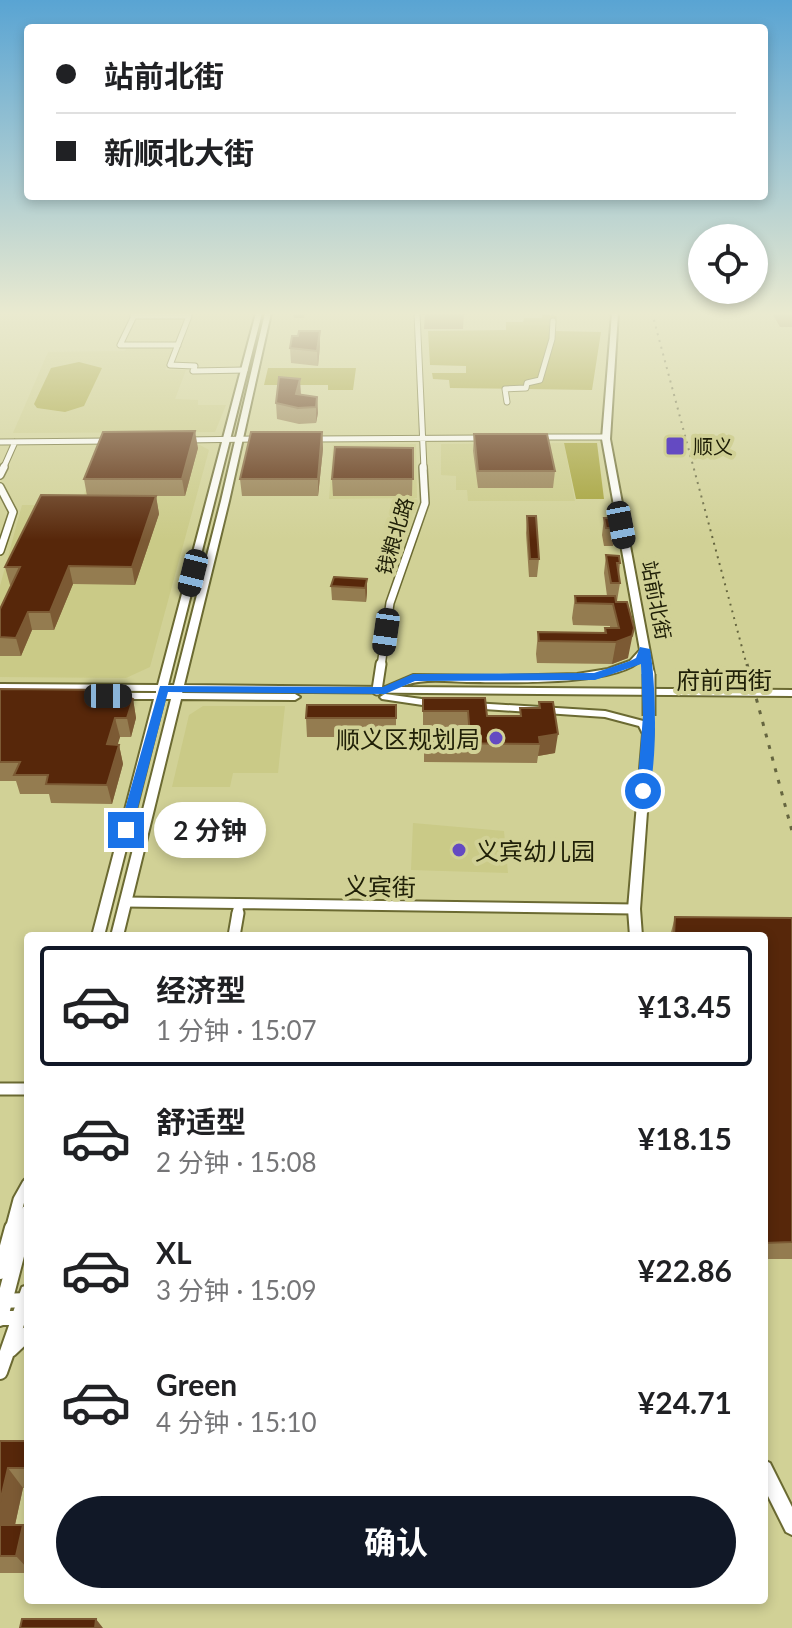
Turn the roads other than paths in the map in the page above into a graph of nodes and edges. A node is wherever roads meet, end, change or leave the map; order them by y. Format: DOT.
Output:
graph roads {
  1 [pos="242,389"];
  2 [pos="247,389"];
  3 [pos="420,389"];
  4 [pos="506,389"];
  5 [pos="610,389"];
  6 [pos="507,402"];
  7 [pos="494,436"];
  8 [pos="526,436"];
  9 [pos="422,437"];
  10 [pos="607,437"];
  11 [pos="234,438"];
  12 [pos="272,438"];
  13 [pos="303,438"];
  14 [pos="182,439"];
  15 [pos="0,441"];
  16 [pos="15,442"];
  17 [pos="0,475"];
  18 [pos="1,492"];
  19 [pos="0,551"];
  20 [pos="644,649"];
  21 [pos="0,687"];
  22 [pos="162,692"];
  23 [pos="178,693"];
  24 [pos="382,693"];
  25 [pos="792,693"];
  26 [pos="0,695"];
  27 [pos="792,700"];
  28 [pos="443,705"];
  29 [pos="458,705"];
  30 [pos="647,733"];
  31 [pos="125,902"];
  32 [pos="239,904"];
  33 [pos="634,909"];
  34 [pos="99,932"];
  35 [pos="118,932"];
  36 [pos="235,932"];
  37 [pos="636,932"];
  38 [pos="0,1089"];
  39 [pos="24,1089"];
  40 [pos="24,1191"];
  41 [pos="24,1226"];
  42 [pos="0,1272"];
  43 [pos="24,1298"];
  44 [pos="3,1301"];
  45 [pos="0,1318"];
  46 [pos="24,1323"];
  47 [pos="24,1325"];
  48 [pos="1,1368"];
  49 [pos="768,1477"];
  50 [pos="792,1526"];
  1 -- 11 [label="main road"];
  2 -- 11 [label="main road"];
  3 -- 9 [label="street, 钱粮北路"];
  4 -- 6 [label="street"];
  5 -- 10 [label="main road, 站前北街"];
  7 -- 9 [label="street"];
  8 -- 10 [label="street"];
  9 -- 13 [label="street"];
  9 -- 24 [label="street, 钱粮北路"];
  10 -- 20 [label="main road, 站前北街"];
  11 -- 12 [label="street"];
  11 -- 14 [label="street"];
  11 -- 22 [label="main road"];
  11 -- 23 [label="main road"];
  15 -- 16 [label="street"];
  15 -- 16 [label="street"];
  16 -- 17 [label="street"];
  18 -- 19 [label="street"];
  20 -- 24 [label="main road"];
  20 -- 30 [label="main road, 站前北街, bridge"];
  21 -- 22 [label="main road"];
  22 -- 23 [label="main road, 府前西街"];
  22 -- 26 [label="main road"];
  22 -- 34 [label="main road"];
  23 -- 24 [label="main road, 府前西街"];
  23 -- 31 [label="main road"];
  24 -- 25 [label="main road, 府前西街"];
  24 -- 27 [label="main road, 府前西街"];
  24 -- 28 [label="main road"];
  29 -- 30 [label="main road"];
  30 -- 33 [label="main road"];
  31 -- 32 [label="street, 义宾街"];
  31 -- 35 [label="main road"];
  32 -- 33 [label="street, 义宾街"];
  32 -- 36 [label="street"];
  33 -- 37 [label="main road"];
  38 -- 39 [label="street"];
  40 -- 42 [label="street"];
  41 -- 44 [label="main road"];
  43 -- 44 [label="street"];
  44 -- 45 [label="main road"];
  45 -- 46 [label="street"];
  47 -- 48 [label="street"];
  49 -- 50 [label="main road"];
}
